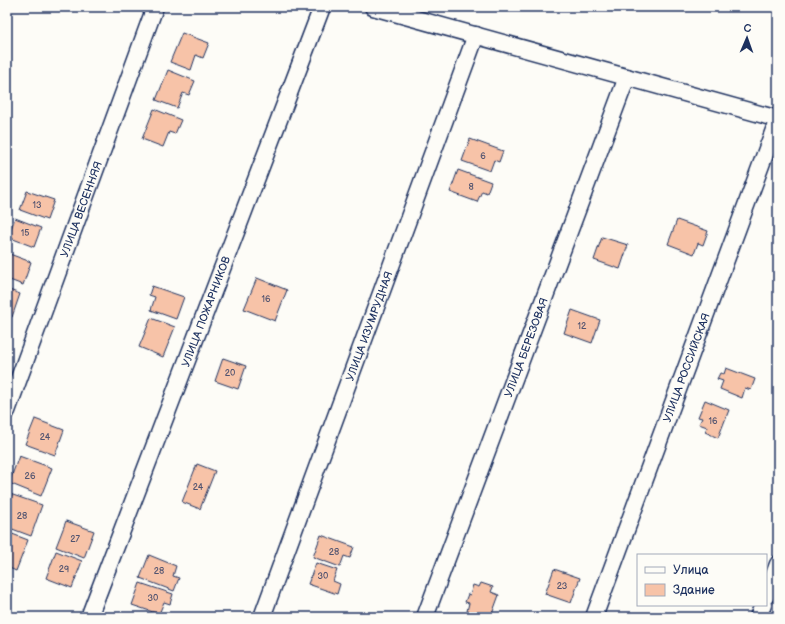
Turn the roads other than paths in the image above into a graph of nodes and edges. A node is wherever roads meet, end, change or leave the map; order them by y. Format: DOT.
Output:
graph roads {
  1 [pos="155,7"];
  2 [pos="322,7"];
  3 [pos="373,7"];
  4 [pos="476,35"];
  5 [pos="627,77"];
  6 [pos="778,119"];
  7 [pos="7,411"];
  8 [pos="778,564"];
  9 [pos="767,593"];
  10 [pos="763,606"];
  11 [pos="89,617"];
  12 [pos="262,617"];
  13 [pos="425,617"];
  14 [pos="594,617"];
  15 [pos="758,617"];
  1 -- 7 [label="street, УЛИЦА ВЕСЕННЯЯ"];
  2 -- 11 [label="street, УЛИЦА ПОЖАРНИКОВ"];
  3 -- 4 [label="street"];
  4 -- 5 [label="street"];
  4 -- 12 [label="street, УЛИЦА ИЗУМРУДНАЯ"];
  5 -- 6 [label="street"];
  5 -- 13 [label="street, УЛИЦА БЕРЕЗОВАЯ"];
  6 -- 14 [label="street, УЛИЦА РОССИЙСКАЯ"];
  8 -- 9 [label="street"];
  10 -- 15 [label="street"];
}
